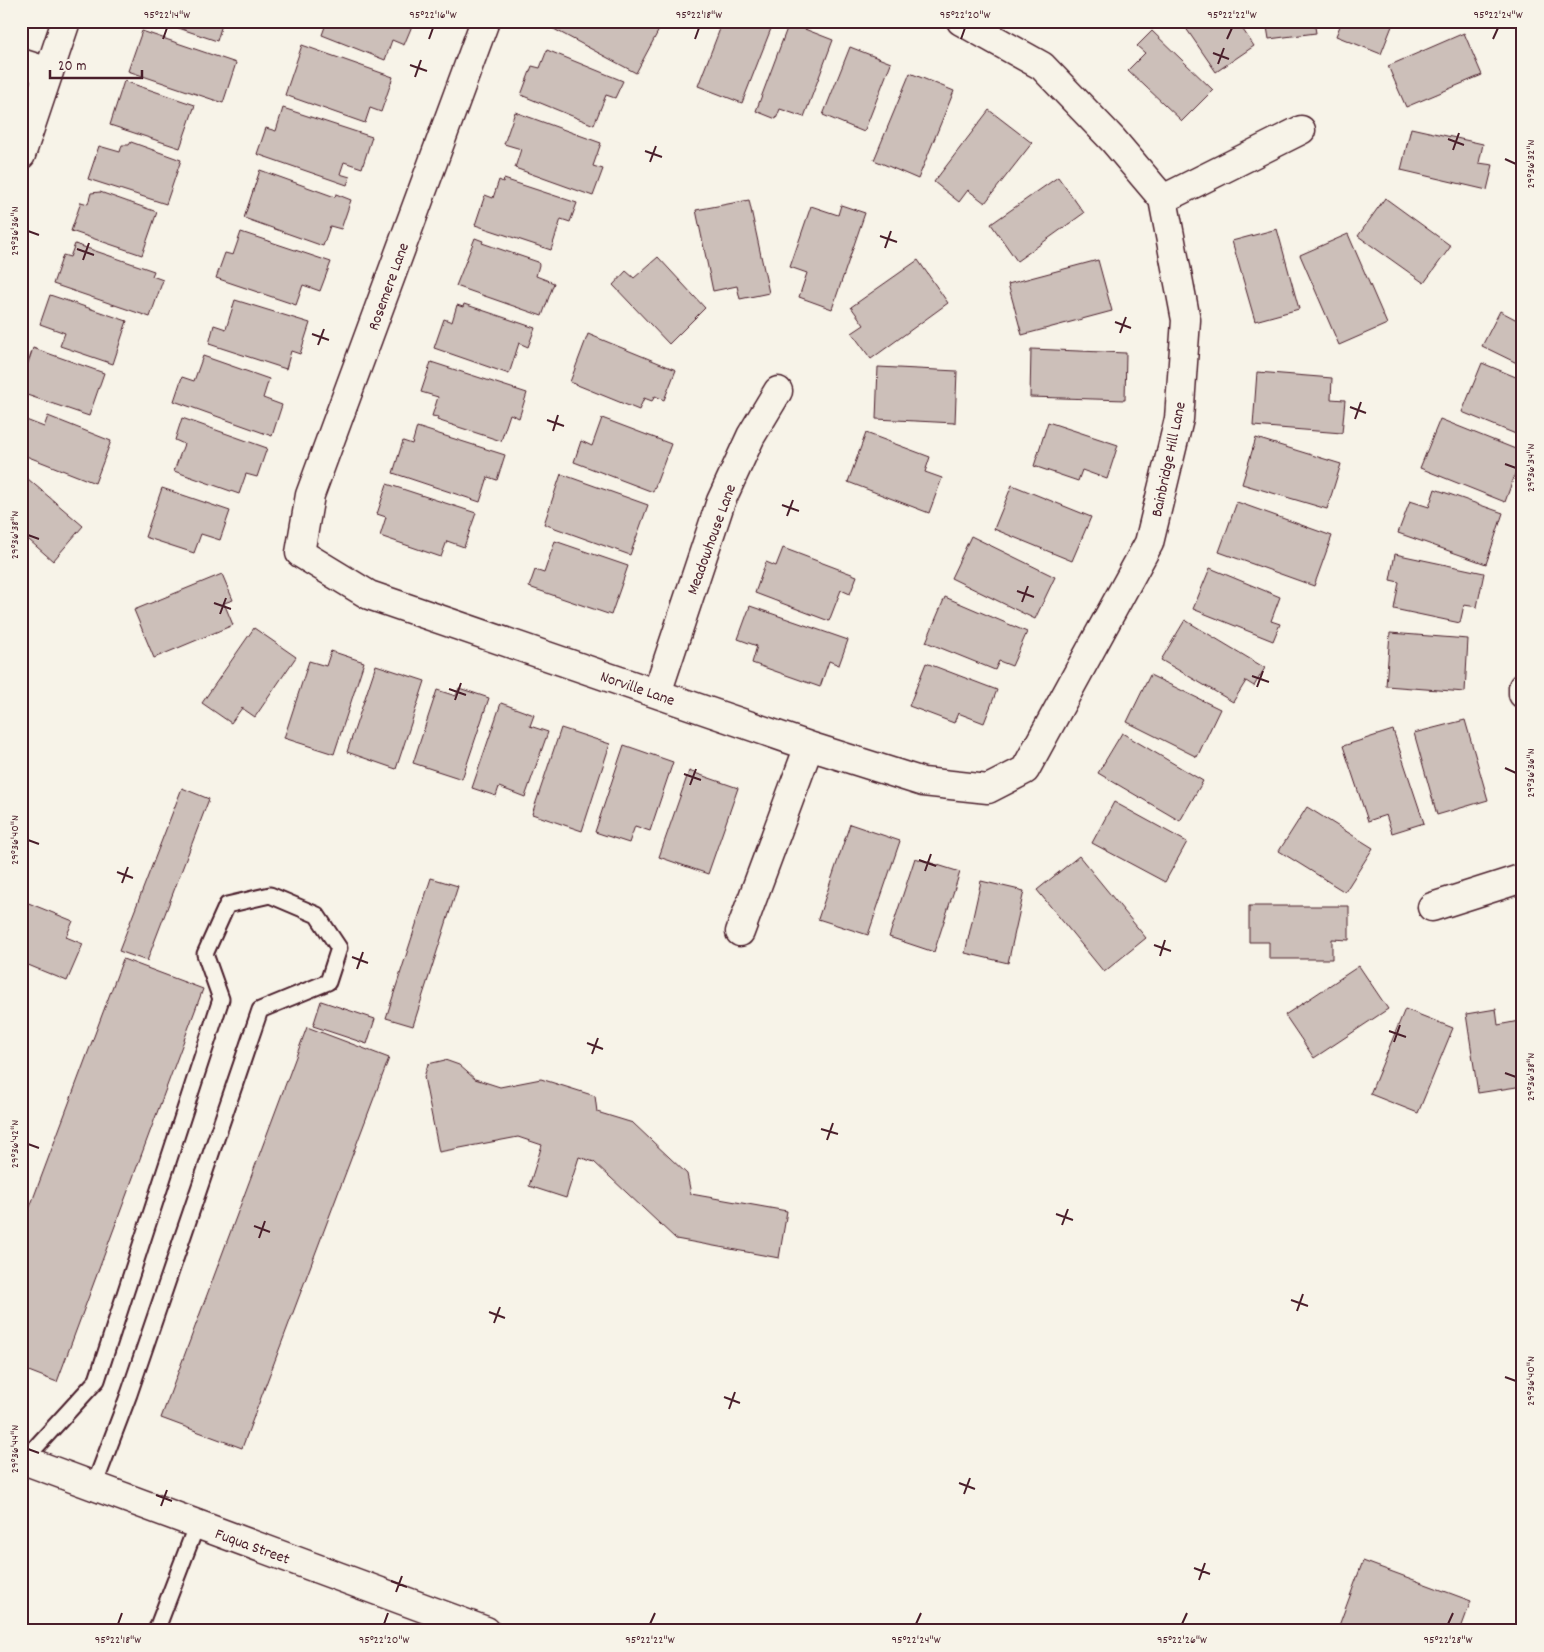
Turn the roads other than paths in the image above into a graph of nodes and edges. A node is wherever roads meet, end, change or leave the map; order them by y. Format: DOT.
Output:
graph roads {
  1 [pos="66,21"];
  2 [pos="485,21"];
  3 [pos="961,21"];
  4 [pos="21,63"];
  5 [pos="49,72"];
  6 [pos="1301,130"];
  7 [pos="21,155"];
  8 [pos="1163,199"];
  9 [pos="778,391"];
  10 [pos="300,554"];
  11 [pos="1523,687"];
  12 [pos="657,693"];
  13 [pos="1523,694"];
  14 [pos="810,746"];
  15 [pos="988,789"];
  16 [pos="1523,878"];
  17 [pos="1432,907"];
  18 [pos="740,932"];
  19 [pos="23,1460"];
  20 [pos="94,1486"];
  21 [pos="197,1524"];
  22 [pos="437,1622"];
  23 [pos="156,1631"];
  24 [pos="486,1631"];
  1 -- 5 [label="street"];
  2 -- 10 [label="street, Rosemere Lane"];
  3 -- 8 [label="street, Bainbridge Hill Lane"];
  4 -- 5 [label="street"];
  5 -- 7 [label="street"];
  6 -- 8 [label="street"];
  8 -- 15 [label="street, Bainbridge Hill Lane"];
  9 -- 12 [label="street, Meadowhouse Lane"];
  10 -- 12 [label="street, Norville Lane"];
  11 -- 13 [label="street"];
  12 -- 14 [label="street, Norville Lane"];
  14 -- 15 [label="street, Norville Lane"];
  14 -- 18 [label="street"];
  16 -- 17 [label="street"];
  19 -- 20 [label="street, Fuqua Street"];
  19 -- 20 [label="lane"];
  20 -- 21 [label="street, Fuqua Street"];
  21 -- 22 [label="street, Fuqua Street"];
  21 -- 23 [label="lane"];
  22 -- 24 [label="street, Fuqua Street"];
}
